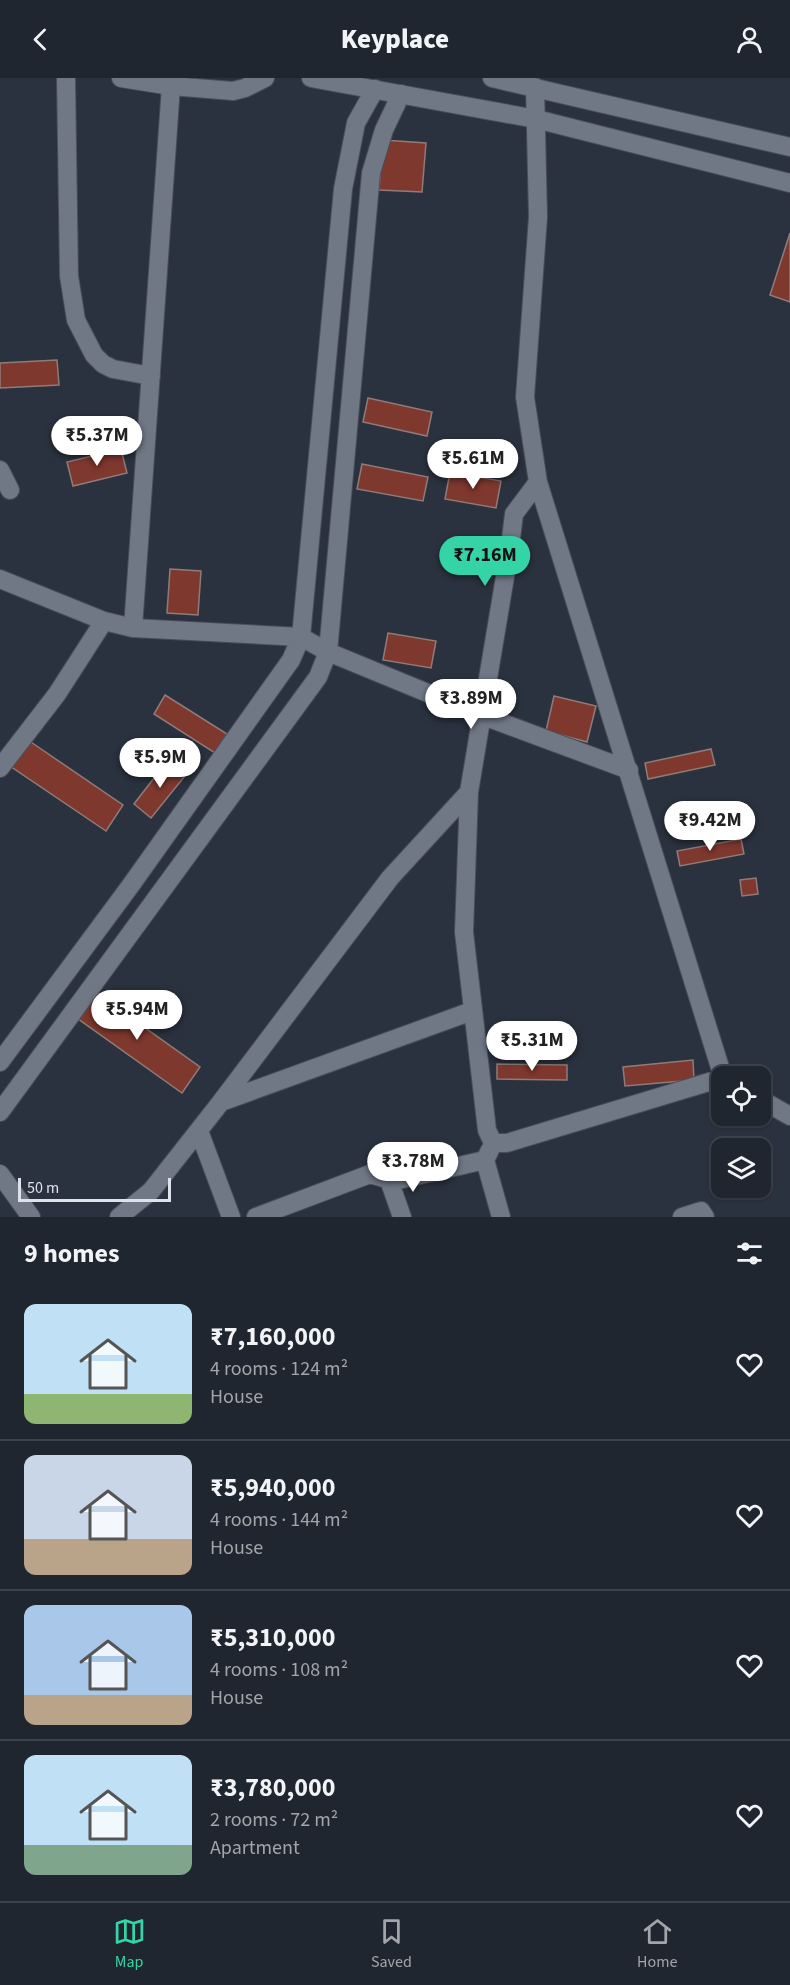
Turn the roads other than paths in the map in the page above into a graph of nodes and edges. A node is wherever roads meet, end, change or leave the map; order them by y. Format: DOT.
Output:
graph roads {
  1 [pos="66,78"];
  2 [pos="121,78"];
  3 [pos="265,78"];
  4 [pos="311,78"];
  5 [pos="492,78"];
  6 [pos="378,84"];
  7 [pos="171,86"];
  8 [pos="405,86"];
  9 [pos="535,87"];
  10 [pos="536,119"];
  11 [pos="790,147"];
  12 [pos="790,183"];
  13 [pos="151,376"];
  14 [pos="0,470"];
  15 [pos="538,482"];
  16 [pos="10,490"];
  17 [pos="0,579"];
  18 [pos="104,621"];
  19 [pos="133,628"];
  20 [pos="301,637"];
  21 [pos="328,652"];
  22 [pos="482,715"];
  23 [pos="0,768"];
  24 [pos="629,770"];
  25 [pos="469,792"];
  26 [pos="472,1011"];
  27 [pos="0,1062"];
  28 [pos="719,1066"];
  29 [pos="711,1080"];
  30 [pos="221,1102"];
  31 [pos="771,1105"];
  32 [pos="0,1112"];
  33 [pos="790,1116"];
  34 [pos="199,1131"];
  35 [pos="493,1143"];
  36 [pos="485,1160"];
  37 [pos="0,1174"];
  38 [pos="389,1180"];
  39 [pos="31,1217"];
  40 [pos="119,1217"];
  41 [pos="231,1217"];
  42 [pos="256,1217"];
  43 [pos="402,1217"];
  44 [pos="501,1217"];
  45 [pos="682,1217"];
  46 [pos="705,1217"];
  1 -- 13 [label="street"];
  2 -- 7 [label="street"];
  3 -- 7 [label="street"];
  4 -- 6 [label="street"];
  5 -- 9 [label="street"];
  6 -- 8 [label="street"];
  6 -- 20 [label="street"];
  7 -- 13 [label="street"];
  8 -- 10 [label="street"];
  8 -- 21 [label="street"];
  9 -- 10 [label="street"];
  9 -- 11 [label="street"];
  10 -- 12 [label="street"];
  10 -- 15 [label="street"];
  13 -- 19 [label="street"];
  14 -- 16 [label="street"];
  15 -- 22 [label="street"];
  15 -- 24 [label="street"];
  17 -- 18 [label="street"];
  18 -- 19 [label="street"];
  18 -- 23 [label="street"];
  19 -- 20 [label="street"];
  20 -- 21 [label="street"];
  20 -- 27 [label="street"];
  21 -- 22 [label="street"];
  21 -- 32 [label="street"];
  22 -- 24 [label="street"];
  22 -- 25 [label="street"];
  24 -- 28 [label="street"];
  25 -- 26 [label="street"];
  25 -- 30 [label="street"];
  26 -- 30 [label="street"];
  26 -- 35 [label="street"];
  29 -- 35 [label="street"];
  30 -- 34 [label="street"];
  31 -- 33 [label="street"];
  34 -- 40 [label="street"];
  34 -- 41 [label="street"];
  35 -- 36 [label="street"];
  36 -- 38 [label="street"];
  36 -- 44 [label="street"];
  37 -- 39 [label="street"];
  38 -- 42 [label="street"];
  38 -- 43 [label="street"];
  45 -- 46 [label="street"];
}
